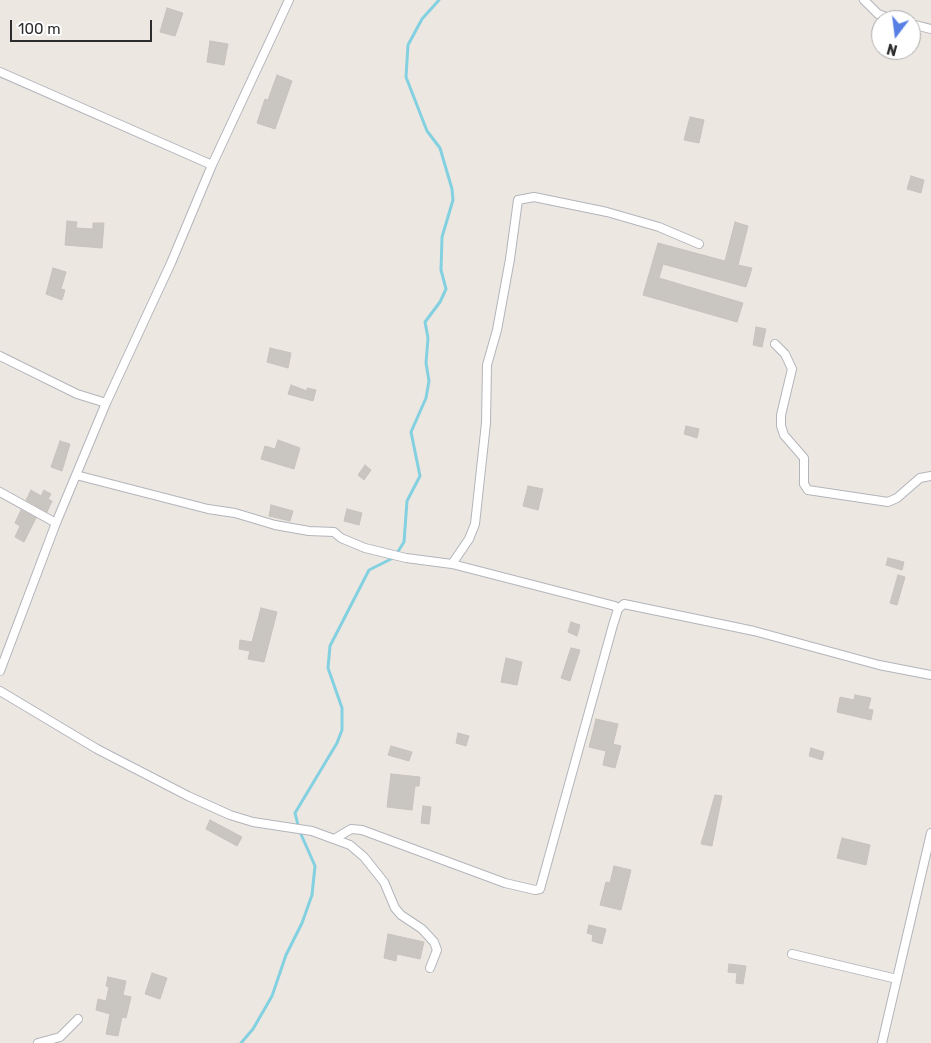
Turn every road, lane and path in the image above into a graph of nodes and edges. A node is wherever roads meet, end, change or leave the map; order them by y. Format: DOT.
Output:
graph roads {
  1 [pos="289,0"];
  2 [pos="864,0"];
  3 [pos="874,10"];
  4 [pos="0,72"];
  5 [pos="212,165"];
  6 [pos="699,244"];
  7 [pos="775,344"];
  8 [pos="0,356"];
  9 [pos="106,403"];
  10 [pos="76,475"];
  11 [pos="931,476"];
  12 [pos="0,492"];
  13 [pos="56,523"];
  14 [pos="452,564"];
  15 [pos="618,609"];
  16 [pos="0,671"];
  17 [pos="931,675"];
  18 [pos="0,691"];
  19 [pos="931,833"];
  20 [pos="336,838"];
  21 [pos="792,954"];
  22 [pos="430,968"];
  23 [pos="897,979"];
  24 [pos="78,1019"];
  25 [pos="38,1043"];
  26 [pos="882,1043"];
  1 -- 5 [label="street"];
  2 -- 3 [label="street"];
  4 -- 5 [label="street"];
  5 -- 9 [label="street"];
  6 -- 14 [label="street"];
  7 -- 11 [label="street"];
  8 -- 9 [label="street"];
  9 -- 10 [label="street"];
  10 -- 13 [label="street"];
  10 -- 14 [label="street"];
  12 -- 13 [label="street"];
  13 -- 16 [label="street"];
  14 -- 15 [label="street"];
  15 -- 17 [label="street"];
  15 -- 20 [label="street"];
  18 -- 20 [label="street"];
  19 -- 23 [label="street"];
  20 -- 22 [label="street"];
  21 -- 23 [label="street"];
  23 -- 26 [label="street"];
  24 -- 25 [label="street"];
}
